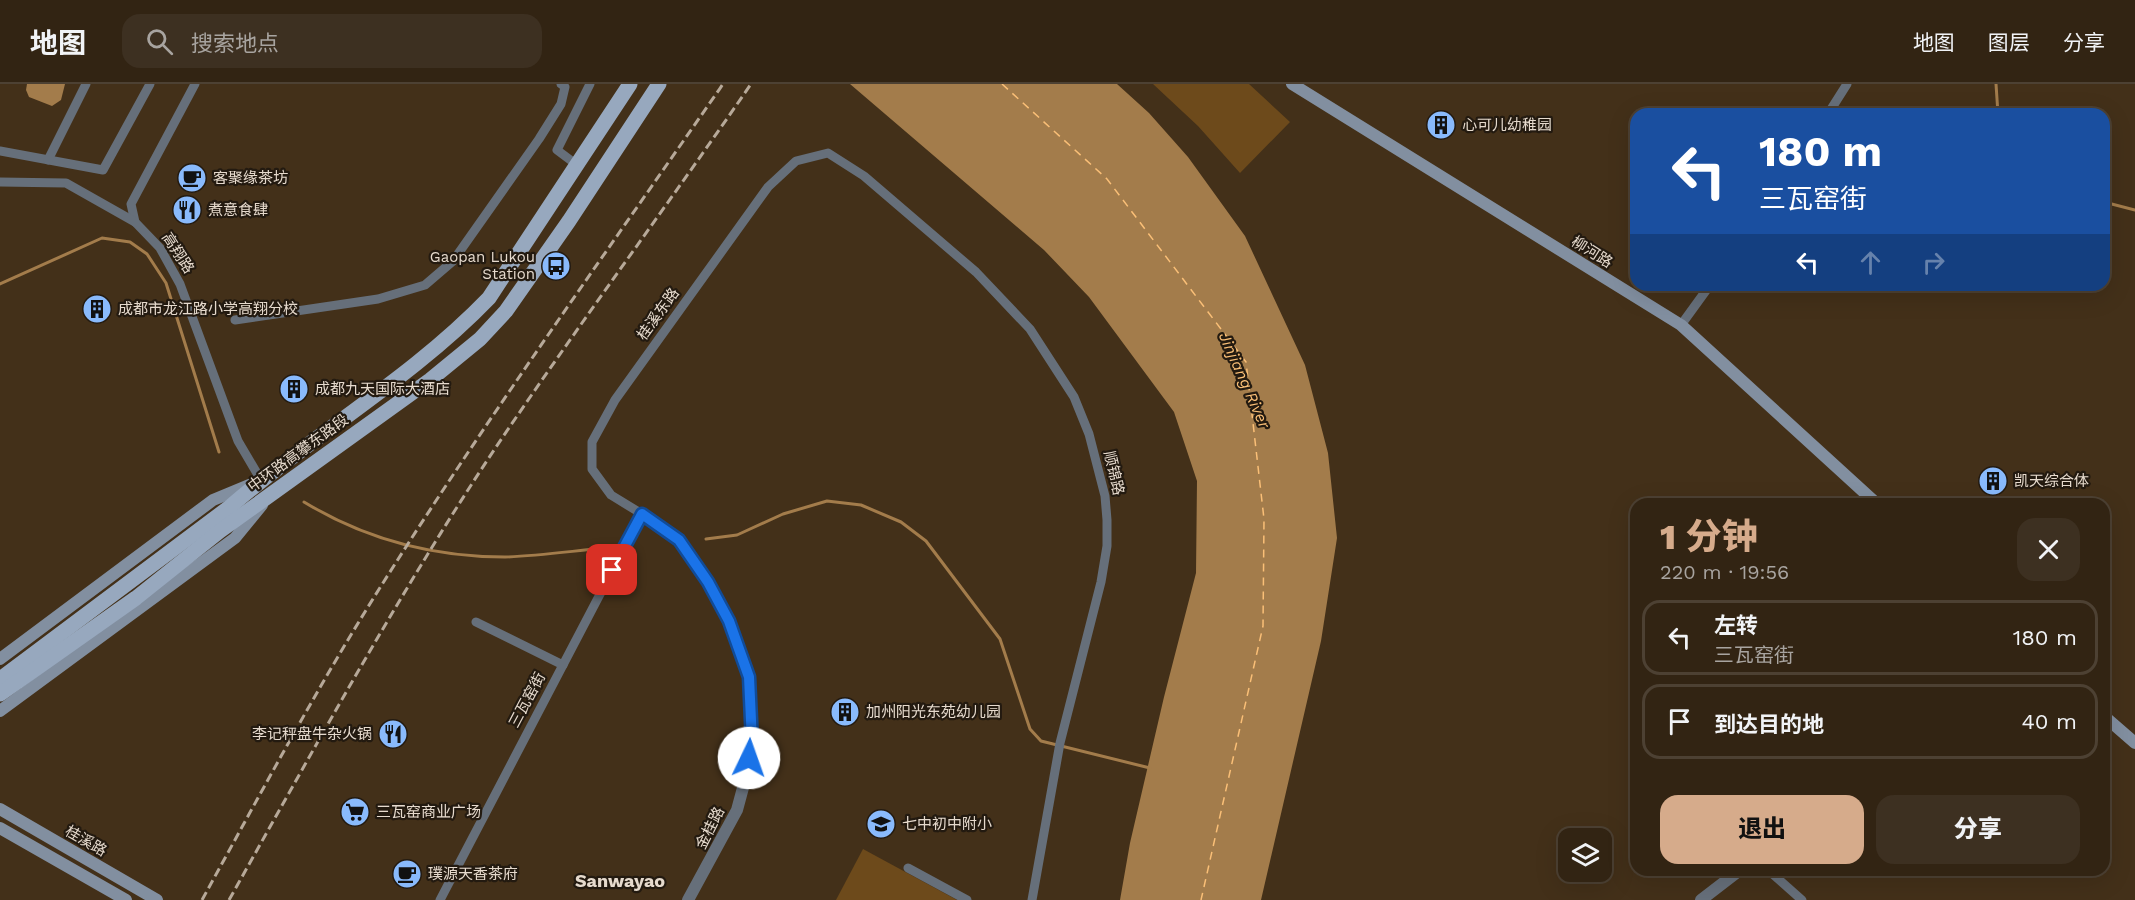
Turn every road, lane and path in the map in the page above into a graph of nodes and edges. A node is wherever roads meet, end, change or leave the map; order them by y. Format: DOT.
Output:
graph roads {
  1 [pos="86,84"];
  2 [pos="150,84"];
  3 [pos="195,84"];
  4 [pos="561,84"];
  5 [pos="590,84"];
  6 [pos="630,84"];
  7 [pos="659,84"];
  8 [pos="1292,84"];
  9 [pos="1847,84"];
  10 [pos="1832,108"];
  11 [pos="0,151"];
  12 [pos="828,153"];
  13 [pos="48,160"];
  14 [pos="577,165"];
  15 [pos="0,182"];
  16 [pos="135,222"];
  17 [pos="1706,291"];
  18 [pos="235,320"];
  19 [pos="1682,325"];
  20 [pos="261,480"];
  21 [pos="270,496"];
  22 [pos="1870,498"];
  23 [pos="642,514"];
  24 [pos="215,527"];
  25 [pos="476,622"];
  26 [pos="0,659"];
  27 [pos="563,665"];
  28 [pos="0,679"];
  29 [pos="0,694"];
  30 [pos="0,711"];
  31 [pos="2110,721"];
  32 [pos="2135,743"];
  33 [pos="0,809"];
  34 [pos="0,828"];
  35 [pos="908,868"];
  36 [pos="1732,876"];
  37 [pos="1775,876"];
  38 [pos="126,900"];
  39 [pos="157,900"];
  40 [pos="440,900"];
  41 [pos="688,900"];
  42 [pos="967,900"];
  43 [pos="1032,900"];
  44 [pos="1701,900"];
  45 [pos="1802,900"];
  1 -- 13 [label="street"];
  2 -- 13 [label="street"];
  3 -- 16 [label="street"];
  4 -- 18 [label="street"];
  5 -- 14 [label="street"];
  6 -- 14 [label="main road, 中环路高攀东路段"];
  7 -- 21 [label="main road, 中环路高攀东路段"];
  8 -- 19 [label="main road, 柳河路"];
  9 -- 10 [label="street"];
  11 -- 13 [label="street"];
  12 -- 23 [label="street, 桂溪东路"];
  12 -- 43 [label="street, 顺锦路"];
  14 -- 20 [label="main road, 中环路高攀东路段"];
  15 -- 16 [label="street, 高翔路"];
  16 -- 20 [label="street, 高翔路"];
  17 -- 19 [label="street"];
  19 -- 22 [label="main road, 柳河路"];
  20 -- 24 [label="main road, 中环路高攀东路段"];
  20 -- 26 [label="main road"];
  21 -- 24 [label="main road, 中环路高攀东路段"];
  21 -- 30 [label="main road"];
  23 -- 27 [label="street, 三瓦窑街"];
  23 -- 41 [label="street, 金桂路"];
  24 -- 28 [label="main road, 中环路高攀东路段"];
  24 -- 29 [label="main road, 中环路高攀东路段"];
  25 -- 27 [label="street"];
  27 -- 40 [label="street, 三瓦窑街"];
  31 -- 32 [label="main road"];
  33 -- 39 [label="main road, 桂溪路"];
  34 -- 38 [label="main road, 桂溪路"];
  35 -- 42 [label="street"];
  36 -- 44 [label="street"];
  37 -- 45 [label="street"];
}
